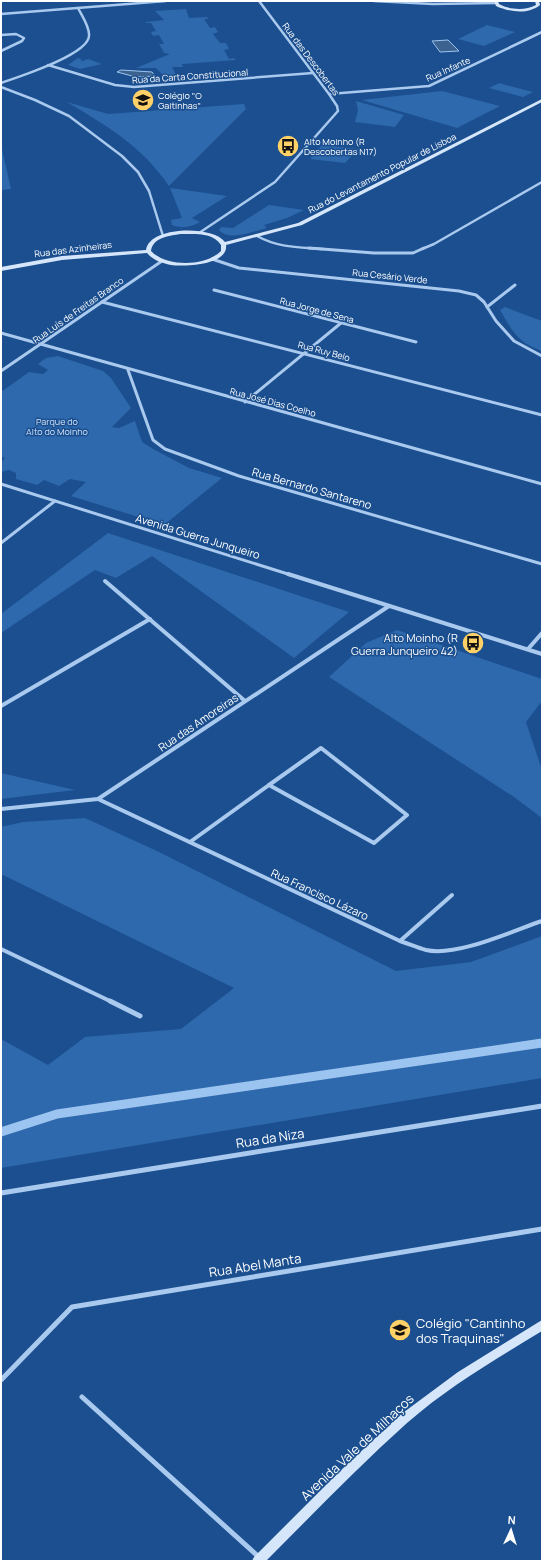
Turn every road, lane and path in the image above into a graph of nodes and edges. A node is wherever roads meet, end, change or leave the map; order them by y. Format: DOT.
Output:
graph roads {
  1 [pos="166,1"];
  2 [pos="259,1"];
  3 [pos="374,1"];
  4 [pos="537,1"];
  5 [pos="496,2"];
  6 [pos="536,7"];
  7 [pos="78,8"];
  8 [pos="542,8"];
  9 [pos="1,14"];
  10 [pos="542,32"];
  11 [pos="1,35"];
  12 [pos="1,52"];
  13 [pos="48,65"];
  14 [pos="313,73"];
  15 [pos="1,83"];
  16 [pos="1,87"];
  17 [pos="329,94"];
  18 [pos="542,100"];
  19 [pos="542,182"];
  20 [pos="199,233"];
  21 [pos="163,236"];
  22 [pos="258,236"];
  23 [pos="223,244"];
  24 [pos="148,251"];
  25 [pos="212,259"];
  26 [pos="162,261"];
  27 [pos="1,269"];
  28 [pos="515,285"];
  29 [pos="214,290"];
  30 [pos="102,302"];
  31 [pos="487,307"];
  32 [pos="341,323"];
  33 [pos="1,333"];
  34 [pos="416,342"];
  35 [pos="41,344"];
  36 [pos="304,353"];
  37 [pos="542,356"];
  38 [pos="128,370"];
  39 [pos="1,371"];
  40 [pos="245,402"];
  41 [pos="542,415"];
  42 [pos="1,484"];
  43 [pos="542,484"];
  44 [pos="55,501"];
  45 [pos="1,543"];
  46 [pos="542,564"];
  47 [pos="105,581"];
  48 [pos="389,606"];
  49 [pos="150,620"];
  50 [pos="542,633"];
  51 [pos="528,649"];
  52 [pos="542,654"];
  53 [pos="245,701"];
  54 [pos="1,706"];
  55 [pos="269,786"];
  56 [pos="98,799"];
  57 [pos="1,809"];
  58 [pos="190,842"];
  59 [pos="452,895"];
  60 [pos="542,920"];
  61 [pos="400,941"];
  62 [pos="1,949"];
  63 [pos="140,1016"];
  64 [pos="542,1106"];
  65 [pos="1,1193"];
  66 [pos="542,1229"];
  67 [pos="542,1325"];
  68 [pos="1,1380"];
  69 [pos="82,1398"];
  70 [pos="259,1560"];
  1 -- 7 [label="street"];
  2 -- 14 [label="street, Rua das Descobertas"];
  3 -- 5 [label="street"];
  4 -- 6 [label="street"];
  5 -- 6 [label="street"];
  6 -- 8 [label="street"];
  7 -- 9 [label="street"];
  7 -- 13 [label="street"];
  10 -- 17 [label="street, Rua Infante"];
  11 -- 12 [label="street"];
  13 -- 14 [label="street, Rua da Carta Constitucional"];
  13 -- 15 [label="street"];
  14 -- 17 [label="street, Rua das Descobertas"];
  16 -- 21 [label="street"];
  17 -- 20 [label="street, Rua das Descobertas"];
  18 -- 22 [label="street, Rua do Levantamento Popular de Lisboa"];
  19 -- 22 [label="street"];
  20 -- 21 [label="street"];
  20 -- 23 [label="street"];
  21 -- 24 [label="street"];
  22 -- 23 [label="street, Rua do Levantamento Popular de Lisboa"];
  23 -- 25 [label="street"];
  24 -- 26 [label="street"];
  24 -- 27 [label="street, Rua das Azinheiras"];
  25 -- 26 [label="street"];
  25 -- 31 [label="street, Rua Cesário Verde"];
  26 -- 30 [label="street, Rua Luís de Freitas Branco"];
  28 -- 31 [label="street"];
  29 -- 32 [label="street, Rua Jorge de Sena"];
  30 -- 35 [label="street, Rua Luís de Freitas Branco"];
  30 -- 36 [label="street, Rua Ruy Belo"];
  31 -- 37 [label="street, Rua Cesário Verde"];
  32 -- 34 [label="street, Rua Jorge de Sena"];
  32 -- 36 [label="street"];
  33 -- 35 [label="street, Rua José Dias Coelho"];
  35 -- 38 [label="street, Rua José Dias Coelho"];
  35 -- 39 [label="street, Rua Luís de Freitas Branco"];
  36 -- 40 [label="street"];
  36 -- 41 [label="street, Rua Ruy Belo"];
  38 -- 40 [label="street, Rua José Dias Coelho"];
  38 -- 46 [label="street, Rua Bernardo Santareno"];
  40 -- 43 [label="street, Rua José Dias Coelho"];
  42 -- 44 [label="street, Avenida Guerra Junqueiro"];
  44 -- 45 [label="street"];
  44 -- 48 [label="street, Avenida Guerra Junqueiro"];
  47 -- 49 [label="street"];
  48 -- 51 [label="street, Avenida Guerra Junqueiro"];
  48 -- 53 [label="street, Rua das Amoreiras"];
  49 -- 53 [label="street"];
  49 -- 54 [label="street"];
  50 -- 51 [label="street"];
  51 -- 52 [label="street, Avenida Guerra Junqueiro"];
  53 -- 56 [label="street, Rua das Amoreiras"];
  55 -- 55 [label="street"];
  55 -- 58 [label="street"];
  56 -- 57 [label="street, Rua das Amoreiras"];
  56 -- 58 [label="street, Rua Francisco Lázaro"];
  58 -- 61 [label="street, Rua Francisco Lázaro"];
  59 -- 61 [label="street"];
  60 -- 61 [label="street, Rua Francisco Lázaro"];
  62 -- 63 [label="street"];
  64 -- 65 [label="street, Rua da Niza"];
  66 -- 68 [label="street, Rua Abel Manta"];
  67 -- 70 [label="street, Avenida Vale de Milhaços"];
  69 -- 70 [label="street"];
}
